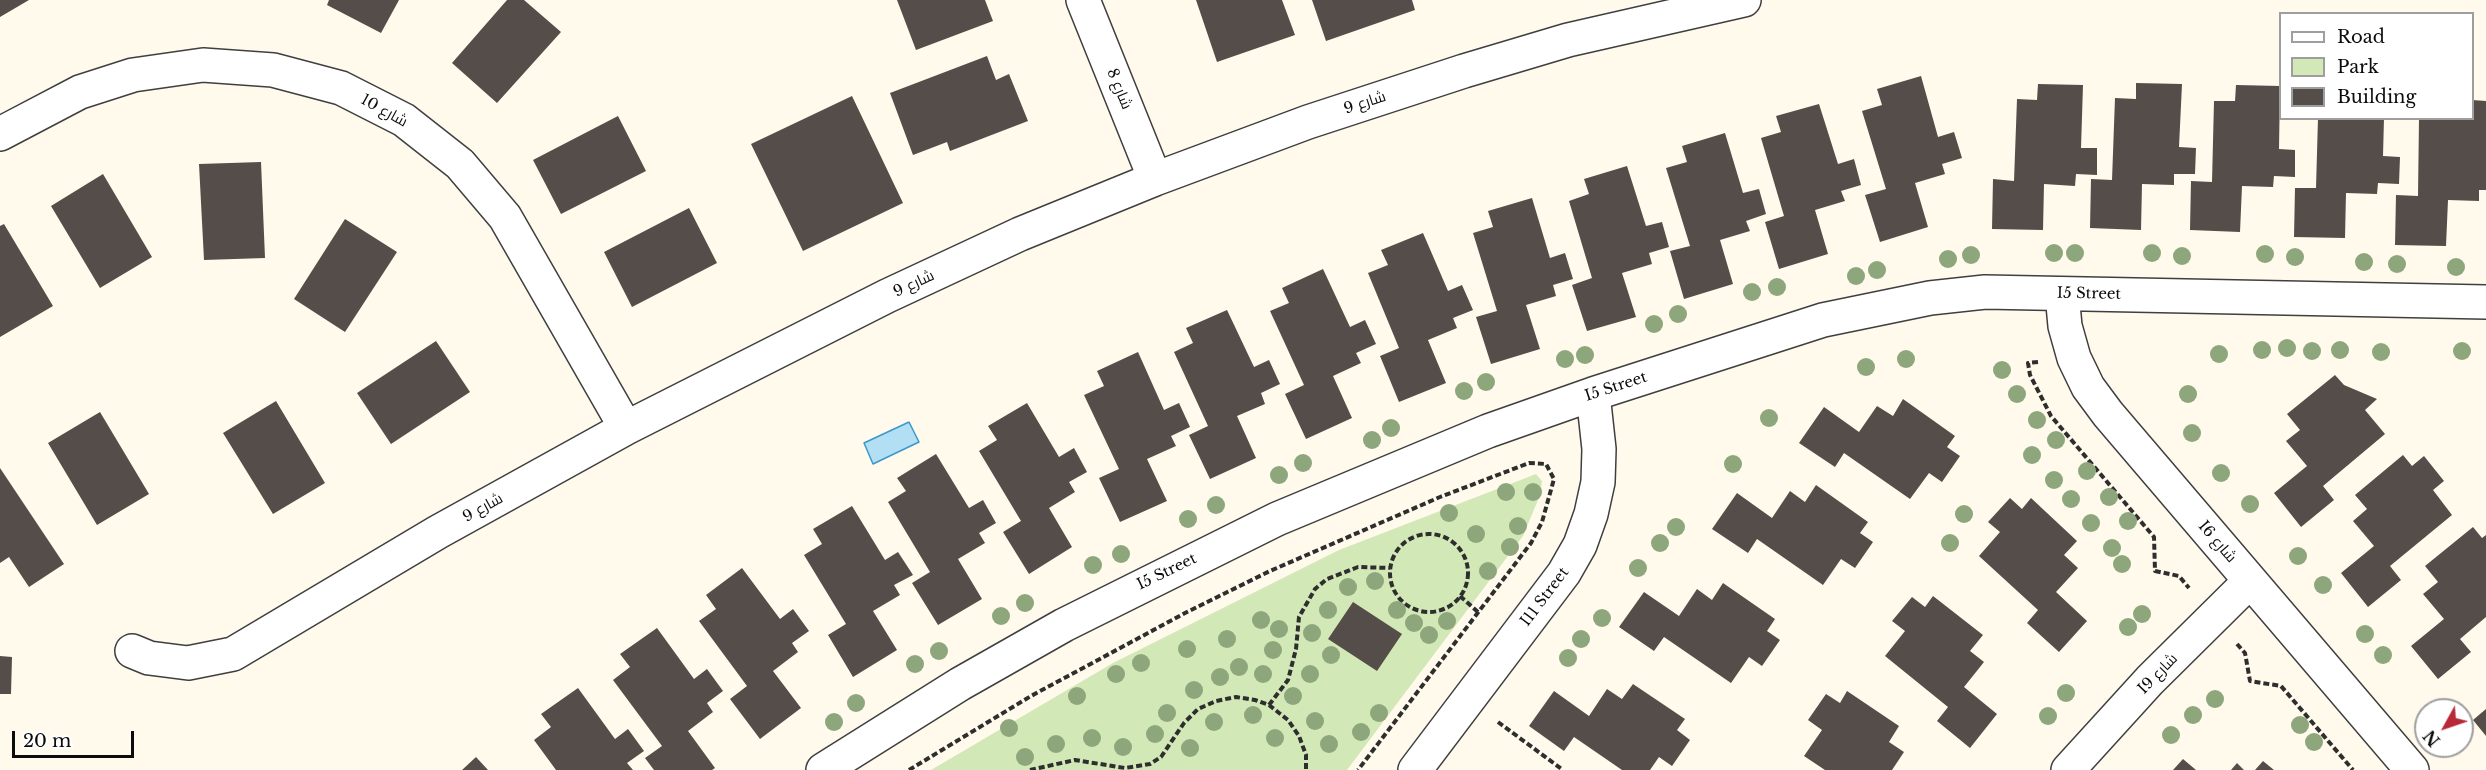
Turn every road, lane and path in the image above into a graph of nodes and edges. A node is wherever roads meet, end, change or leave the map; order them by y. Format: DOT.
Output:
graph roads {
  1 [pos="1083,0"];
  2 [pos="1744,0"];
  3 [pos="0,134"];
  4 [pos="1155,178"];
  5 [pos="2062,294"];
  6 [pos="2486,302"];
  7 [pos="2074,358"];
  8 [pos="1593,394"];
  9 [pos="626,428"];
  10 [pos="1390,568"];
  11 [pos="2250,580"];
  12 [pos="1460,596"];
  13 [pos="1478,612"];
  14 [pos="2213,618"];
  15 [pos="132,651"];
  16 [pos="1269,705"];
  17 [pos="823,770"];
  18 [pos="909,770"];
  19 [pos="1030,770"];
  20 [pos="1306,770"];
  21 [pos="1358,770"];
  22 [pos="1415,770"];
  23 [pos="2068,770"];
  24 [pos="2353,770"];
  25 [pos="2412,770"];
  1 -- 4 [label="street, شارع 8"];
  2 -- 4 [label="street, شارع 9"];
  3 -- 9 [label="street, شارع 10"];
  4 -- 9 [label="street, شارع 9"];
  5 -- 6 [label="street, I5 Street"];
  5 -- 7 [label="street, I6 شارع"];
  5 -- 8 [label="street, I5 Street"];
  7 -- 11 [label="street, I6 شارع"];
  7 -- 14 [label="path"];
  8 -- 17 [label="street, I5 Street"];
  8 -- 22 [label="street, I11 Street"];
  9 -- 15 [label="street, شارع 9"];
  10 -- 12 [label="path"];
  10 -- 12 [label="path"];
  10 -- 16 [label="path"];
  11 -- 14 [label="street, I9 شارع"];
  11 -- 25 [label="street, I6 شارع"];
  12 -- 13 [label="path"];
  13 -- 18 [label="path"];
  13 -- 21 [label="path"];
  14 -- 23 [label="street, I9 شارع"];
  14 -- 24 [label="path"];
  16 -- 19 [label="path"];
  16 -- 20 [label="path"];
}
